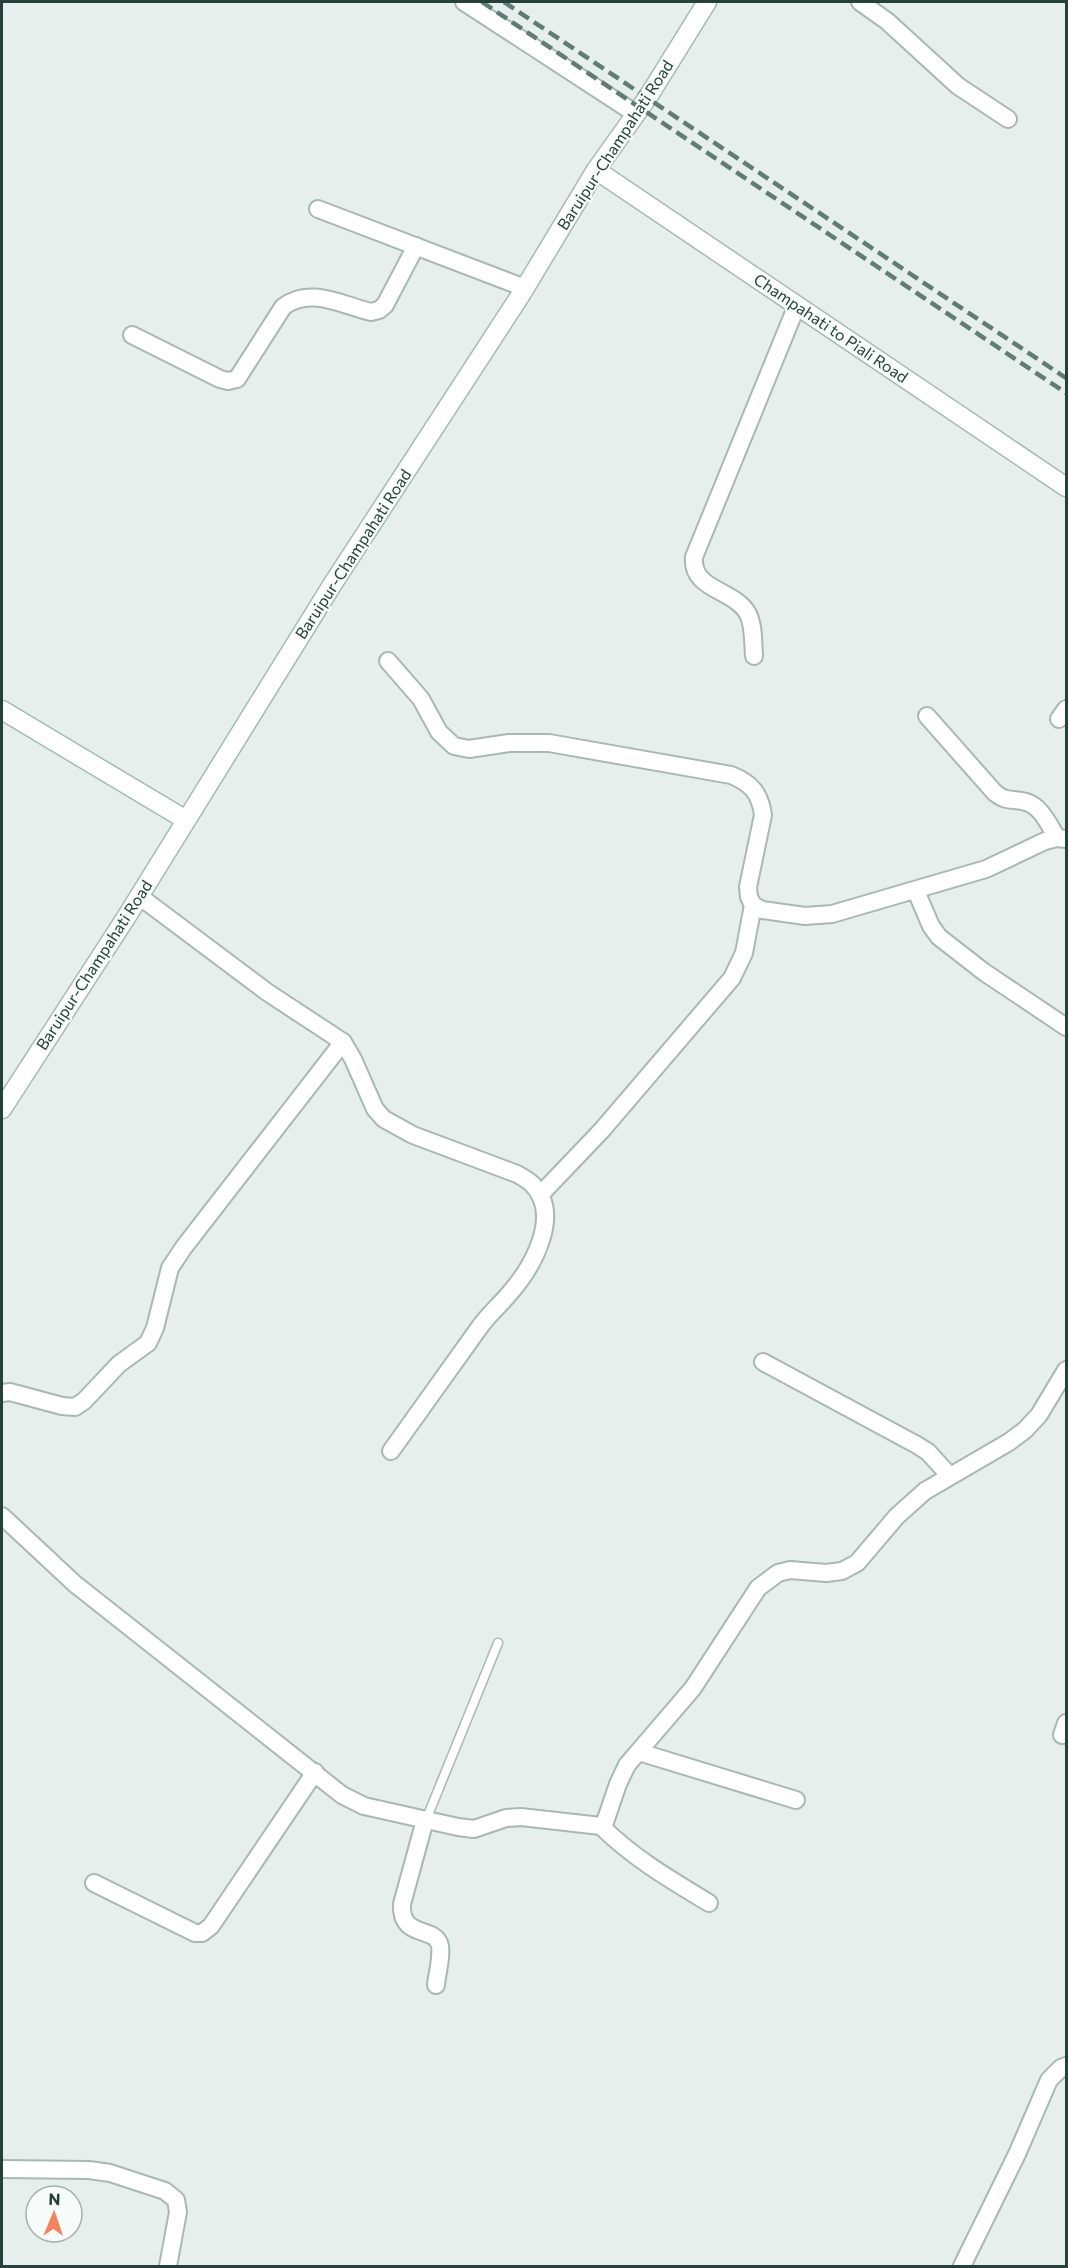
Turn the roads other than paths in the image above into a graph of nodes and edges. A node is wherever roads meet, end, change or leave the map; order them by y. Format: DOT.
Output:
graph roads {
  1 [pos="464,2"];
  2 [pos="708,2"];
  3 [pos="860,2"];
  4 [pos="636,114"];
  5 [pos="1008,119"];
  6 [pos="596,170"];
  7 [pos="318,209"];
  8 [pos="416,246"];
  9 [pos="525,288"];
  10 [pos="797,305"];
  11 [pos="132,335"];
  12 [pos="1066,487"];
  13 [pos="754,656"];
  14 [pos="388,662"];
  15 [pos="2,710"];
  16 [pos="927,716"];
  17 [pos="186,820"];
  18 [pos="1062,838"];
  19 [pos="916,891"];
  20 [pos="139,896"];
  21 [pos="753,905"];
  22 [pos="1066,1027"];
  23 [pos="343,1042"];
  24 [pos="2,1109"];
  25 [pos="540,1195"];
  26 [pos="763,1362"];
  27 [pos="1066,1370"];
  28 [pos="2,1393"];
  29 [pos="391,1451"];
  30 [pos="949,1475"];
  31 [pos="2,1516"];
  32 [pos="498,1643"];
  33 [pos="639,1752"];
  34 [pos="315,1772"];
  35 [pos="796,1800"];
  36 [pos="425,1820"];
  37 [pos="601,1826"];
  38 [pos="94,1883"];
  39 [pos="709,1903"];
  40 [pos="436,1985"];
  41 [pos="1066,2066"];
  42 [pos="2,2169"];
  43 [pos="168,2266"];
  44 [pos="962,2266"];
  1 -- 4 [label="street"];
  2 -- 4 [label="main road, Baruipur-Champahati Road"];
  3 -- 5 [label="street"];
  4 -- 6 [label="main road, Baruipur-Champahati Road"];
  6 -- 9 [label="main road, Baruipur-Champahati Road"];
  6 -- 10 [label="main road, Champahati to Piali Road"];
  7 -- 8 [label="street"];
  8 -- 9 [label="street"];
  8 -- 11 [label="street"];
  9 -- 17 [label="main road, Baruipur-Champahati Road"];
  10 -- 12 [label="main road, Champahati to Piali Road"];
  10 -- 13 [label="street"];
  14 -- 21 [label="street"];
  15 -- 17 [label="main road"];
  16 -- 18 [label="street"];
  17 -- 20 [label="main road, Baruipur-Champahati Road"];
  18 -- 19 [label="street"];
  19 -- 21 [label="street"];
  19 -- 22 [label="street"];
  20 -- 23 [label="street"];
  20 -- 24 [label="main road, Baruipur-Champahati Road"];
  21 -- 25 [label="street"];
  23 -- 25 [label="street"];
  23 -- 28 [label="street"];
  25 -- 29 [label="street"];
  26 -- 30 [label="street"];
  27 -- 30 [label="street"];
  30 -- 33 [label="street"];
  31 -- 34 [label="street"];
  32 -- 36 [label="lane"];
  33 -- 35 [label="street"];
  33 -- 37 [label="street"];
  34 -- 36 [label="street"];
  34 -- 38 [label="street"];
  36 -- 37 [label="street"];
  36 -- 40 [label="street"];
  37 -- 39 [label="street"];
  41 -- 44 [label="street"];
  42 -- 43 [label="street"];
}
